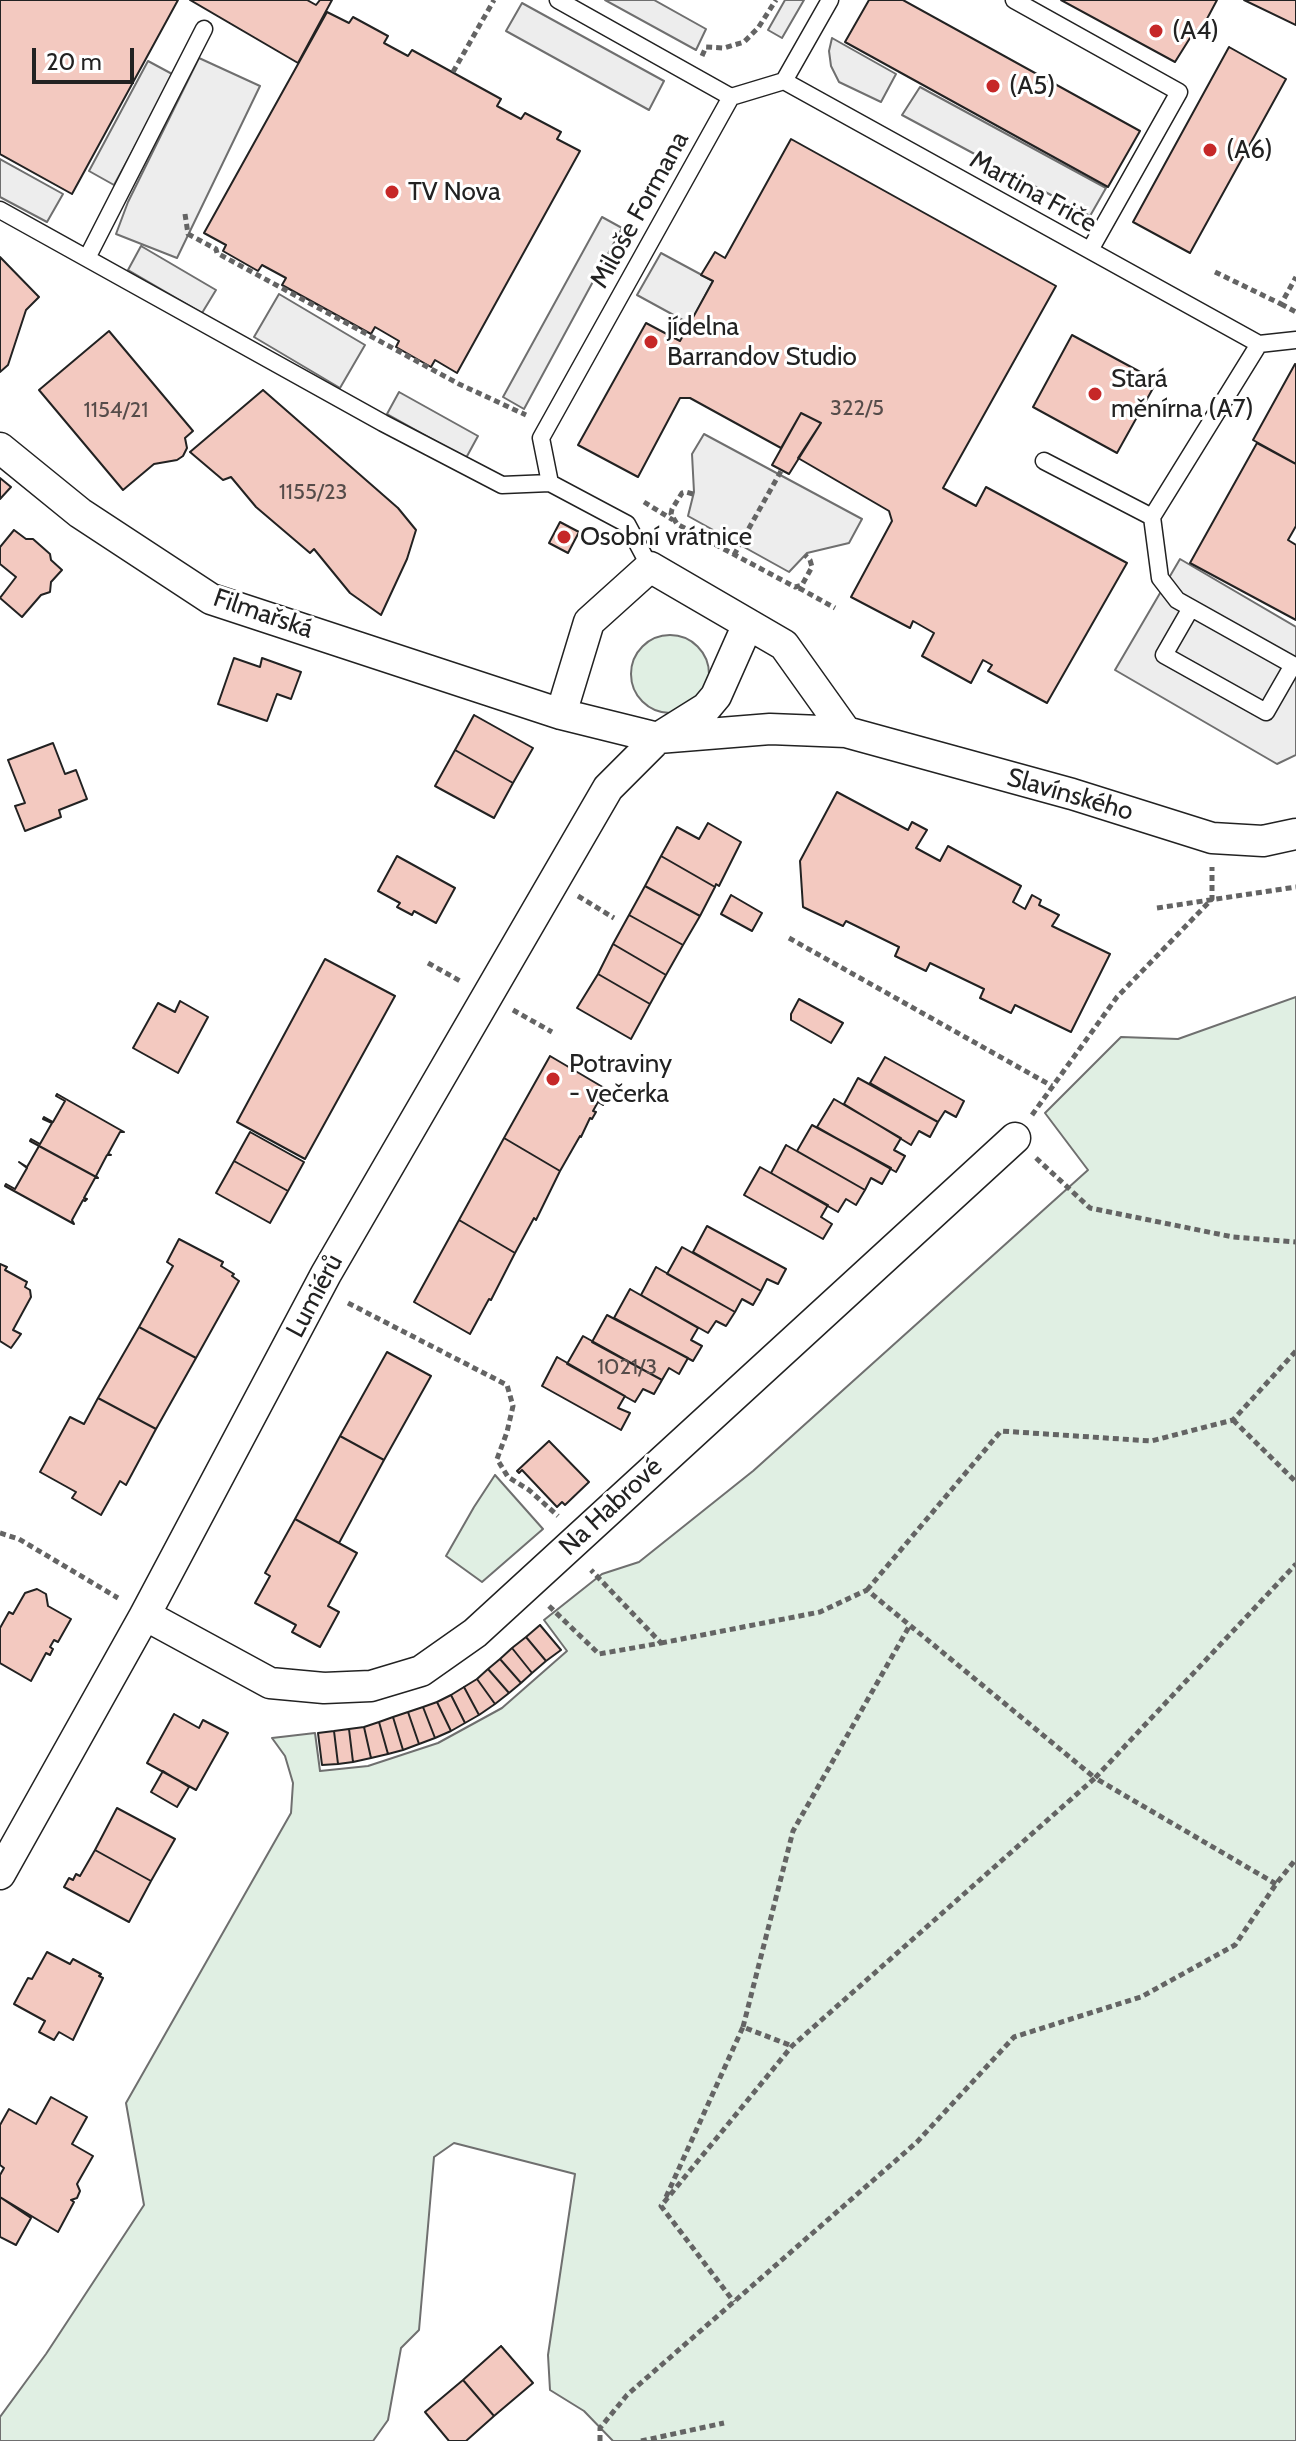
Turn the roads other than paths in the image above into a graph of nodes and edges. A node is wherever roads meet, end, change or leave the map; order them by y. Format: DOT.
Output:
graph roads {
  1 [pos="558,0"];
  2 [pos="830,0"];
  3 [pos="1014,0"];
  4 [pos="204,29"];
  5 [pos="784,81"];
  6 [pos="731,97"];
  7 [pos="0,210"];
  8 [pos="1090,250"];
  9 [pos="87,258"];
  10 [pos="1296,340"];
  11 [pos="1259,344"];
  12 [pos="0,448"];
  13 [pos="1044,461"];
  14 [pos="550,483"];
  15 [pos="1152,517"];
  16 [pos="650,567"];
  17 [pos="1191,608"];
  18 [pos="748,624"];
  19 [pos="561,714"];
  20 [pos="846,732"];
  21 [pos="658,738"];
  22 [pos="1296,834"];
  23 [pos="1015,1138"];
  24 [pos="132,1607"];
  25 [pos="0,1874"];
  1 -- 6 [label="lane"];
  2 -- 5 [label="lane"];
  3 -- 8 [label="lane"];
  4 -- 9 [label="lane"];
  5 -- 6 [label="lane"];
  5 -- 8 [label="lane, Martina Friče"];
  6 -- 14 [label="lane, Miloše Formana"];
  7 -- 9 [label="lane"];
  8 -- 11 [label="lane, Martina Friče"];
  9 -- 14 [label="lane"];
  10 -- 11 [label="lane"];
  11 -- 15 [label="lane"];
  12 -- 19 [label="street, Filmařská"];
  13 -- 15 [label="lane"];
  14 -- 16 [label="lane"];
  15 -- 17 [label="lane"];
  16 -- 18 [label="street"];
  16 -- 19 [label="street"];
  17 -- 17 [label="lane"];
  18 -- 20 [label="street"];
  18 -- 21 [label="street, Lumiérů"];
  19 -- 21 [label="street, Filmařská"];
  20 -- 21 [label="street, Slavínského"];
  20 -- 22 [label="street, Slavínského"];
  21 -- 24 [label="street, Lumiérů"];
  23 -- 24 [label="street, Na Habrové"];
  24 -- 25 [label="street, Lumiérů"];
}
